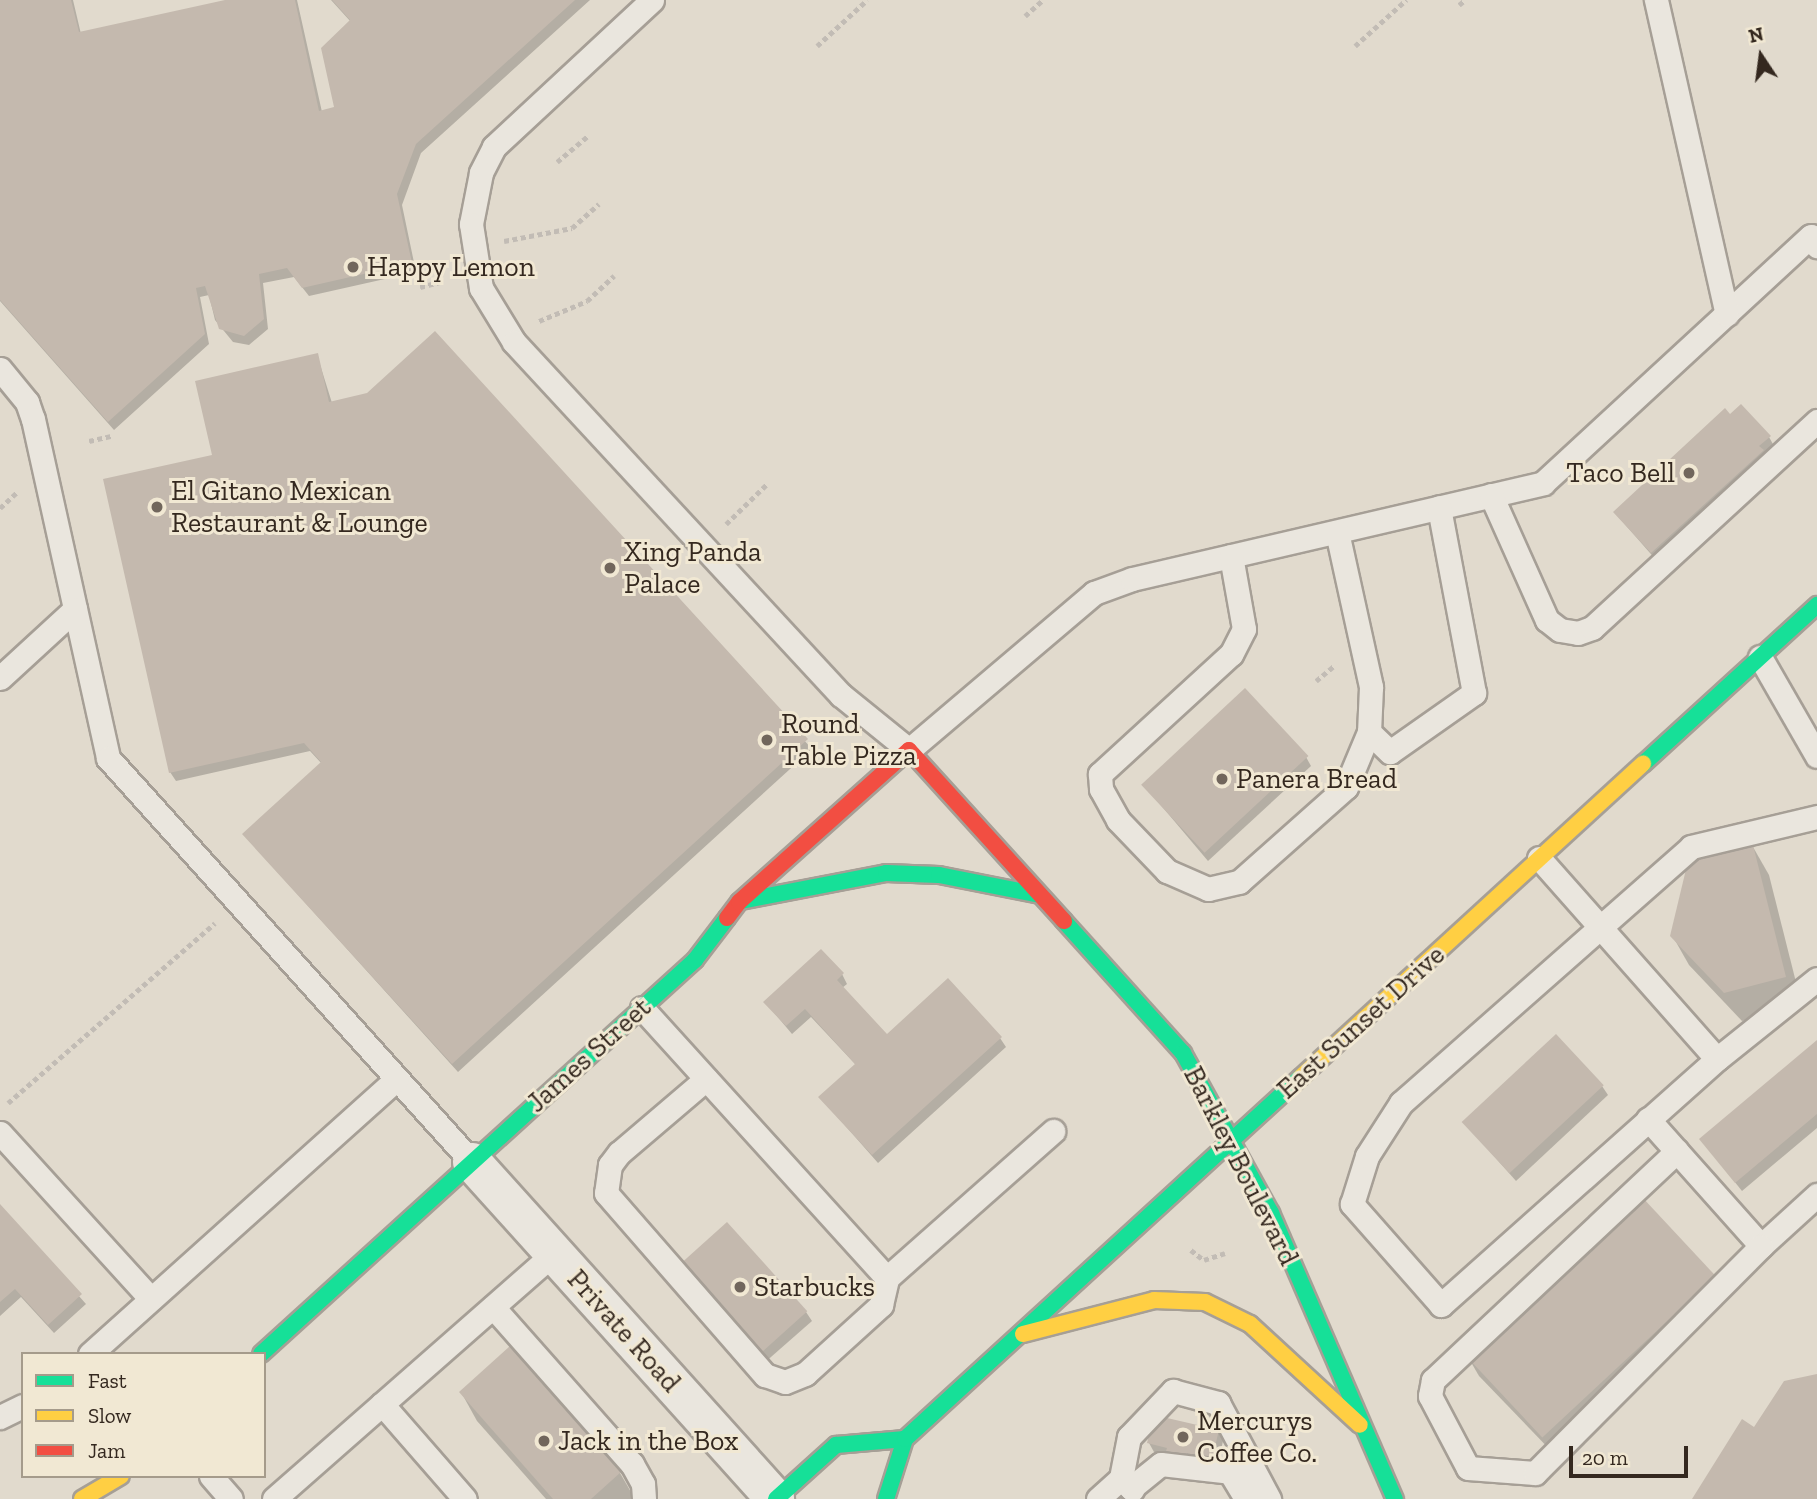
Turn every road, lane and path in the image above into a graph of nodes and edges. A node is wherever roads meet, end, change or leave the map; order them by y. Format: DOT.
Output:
graph roads {
  1 [pos="652,0"];
  2 [pos="867,0"];
  3 [pos="1043,0"];
  4 [pos="1465,0"];
  5 [pos="1656,0"];
  6 [pos="1404,1"];
  7 [pos="1460,5"];
  8 [pos="1025,16"];
  9 [pos="817,46"];
  10 [pos="1355,46"];
  11 [pos="589,135"];
  12 [pos="557,162"];
  13 [pos="599,204"];
  14 [pos="1814,241"];
  15 [pos="500,242"];
  16 [pos="614,276"];
  17 [pos="440,282"];
  18 [pos="420,287"];
  19 [pos="1727,314"];
  20 [pos="539,321"];
  21 [pos="0,369"];
  22 [pos="1817,421"];
  23 [pos="111,436"];
  24 [pos="89,441"];
  25 [pos="768,483"];
  26 [pos="17,492"];
  27 [pos="1491,495"];
  28 [pos="1438,507"];
  29 [pos="0,508"];
  30 [pos="723,527"];
  31 [pos="1337,531"];
  32 [pos="1231,556"];
  33 [pos="1817,605"];
  34 [pos="75,609"];
  35 [pos="1345,657"];
  36 [pos="1760,657"];
  37 [pos="0,678"];
  38 [pos="1316,681"];
  39 [pos="1369,732"];
  40 [pos="909,750"];
  41 [pos="1817,756"];
  42 [pos="1817,817"];
  43 [pos="1539,858"];
  44 [pos="1040,895"];
  45 [pos="739,902"];
  46 [pos="218,920"];
  47 [pos="1598,925"];
  48 [pos="1817,979"];
  49 [pos="642,1008"];
  50 [pos="1717,1059"];
  51 [pos="397,1079"];
  52 [pos="706,1079"];
  53 [pos="0,1110"];
  54 [pos="1648,1119"];
  55 [pos="1053,1131"];
  56 [pos="0,1133"];
  57 [pos="1233,1139"];
  58 [pos="1677,1151"];
  59 [pos="472,1162"];
  60 [pos="1817,1195"];
  61 [pos="1761,1246"];
  62 [pos="1191,1250"];
  63 [pos="554,1253"];
  64 [pos="1225,1253"];
  65 [pos="887,1278"];
  66 [pos="151,1299"];
  67 [pos="493,1307"];
  68 [pos="1017,1336"];
  69 [pos="92,1352"];
  70 [pos="263,1352"];
  71 [pos="382,1404"];
  72 [pos="21,1407"];
  73 [pos="0,1417"];
  74 [pos="1360,1425"];
  75 [pos="905,1439"];
  76 [pos="118,1478"];
  77 [pos="213,1478"];
  78 [pos="1131,1488"];
  79 [pos="276,1498"];
  80 [pos="82,1499"];
  81 [pos="231,1499"];
  82 [pos="465,1499"];
  83 [pos="643,1499"];
  84 [pos="775,1499"];
  85 [pos="886,1499"];
  86 [pos="1098,1499"];
  87 [pos="1246,1499"];
  88 [pos="1269,1499"];
  89 [pos="1395,1499"];
  1 -- 40 [label="lane"];
  2 -- 9 [label="path"];
  3 -- 8 [label="path"];
  4 -- 7 [label="path"];
  5 -- 19 [label="lane"];
  6 -- 10 [label="path"];
  11 -- 12 [label="path"];
  13 -- 15 [label="path"];
  14 -- 19 [label="lane"];
  16 -- 20 [label="path"];
  17 -- 18 [label="path"];
  19 -- 27 [label="lane"];
  21 -- 34 [label="lane"];
  22 -- 27 [label="lane"];
  23 -- 24 [label="path"];
  25 -- 30 [label="path"];
  26 -- 29 [label="path"];
  27 -- 28 [label="lane"];
  28 -- 31 [label="lane"];
  28 -- 39 [label="lane"];
  31 -- 32 [label="lane"];
  31 -- 39 [label="lane"];
  32 -- 39 [label="lane"];
  32 -- 40 [label="lane"];
  33 -- 36 [label="main road, East Sunset Drive"];
  34 -- 37 [label="lane"];
  34 -- 51 [label="lane"];
  35 -- 38 [label="path"];
  36 -- 41 [label="lane"];
  36 -- 43 [label="main road, East Sunset Drive"];
  40 -- 44 [label="main road, Barkley Boulevard"];
  40 -- 45 [label="main road, James Street"];
  42 -- 47 [label="lane"];
  43 -- 47 [label="lane"];
  43 -- 57 [label="main road, East Sunset Drive"];
  44 -- 45 [label="main road"];
  44 -- 57 [label="main road, Barkley Boulevard"];
  45 -- 49 [label="main road, James Street"];
  46 -- 53 [label="path"];
  47 -- 50 [label="lane"];
  47 -- 54 [label="lane"];
  48 -- 50 [label="lane"];
  49 -- 52 [label="lane"];
  49 -- 59 [label="main road, James Street"];
  50 -- 54 [label="lane"];
  51 -- 59 [label="lane"];
  51 -- 66 [label="lane"];
  52 -- 65 [label="lane"];
  52 -- 65 [label="lane"];
  54 -- 58 [label="lane"];
  55 -- 65 [label="lane"];
  56 -- 66 [label="lane"];
  57 -- 68 [label="main road, East Sunset Drive"];
  57 -- 74 [label="main road, Barkley Boulevard"];
  58 -- 61 [label="lane"];
  58 -- 61 [label="lane"];
  59 -- 63 [label="street, Private Road"];
  59 -- 70 [label="main road, James Street"];
  60 -- 61 [label="lane"];
  62 -- 64 [label="path"];
  63 -- 67 [label="lane"];
  63 -- 84 [label="street, Private Road"];
  66 -- 69 [label="lane"];
  67 -- 71 [label="lane"];
  67 -- 83 [label="lane"];
  68 -- 74 [label="main road"];
  68 -- 75 [label="main road, East Sunset Drive"];
  71 -- 79 [label="lane"];
  71 -- 82 [label="lane"];
  72 -- 73 [label="lane"];
  74 -- 89 [label="main road, Barkley Boulevard"];
  75 -- 84 [label="main road"];
  75 -- 85 [label="main road, East Sunset Drive"];
  76 -- 80 [label="main road"];
  77 -- 81 [label="lane"];
  78 -- 86 [label="lane"];
  78 -- 87 [label="lane"];
  78 -- 88 [label="lane"];
}
